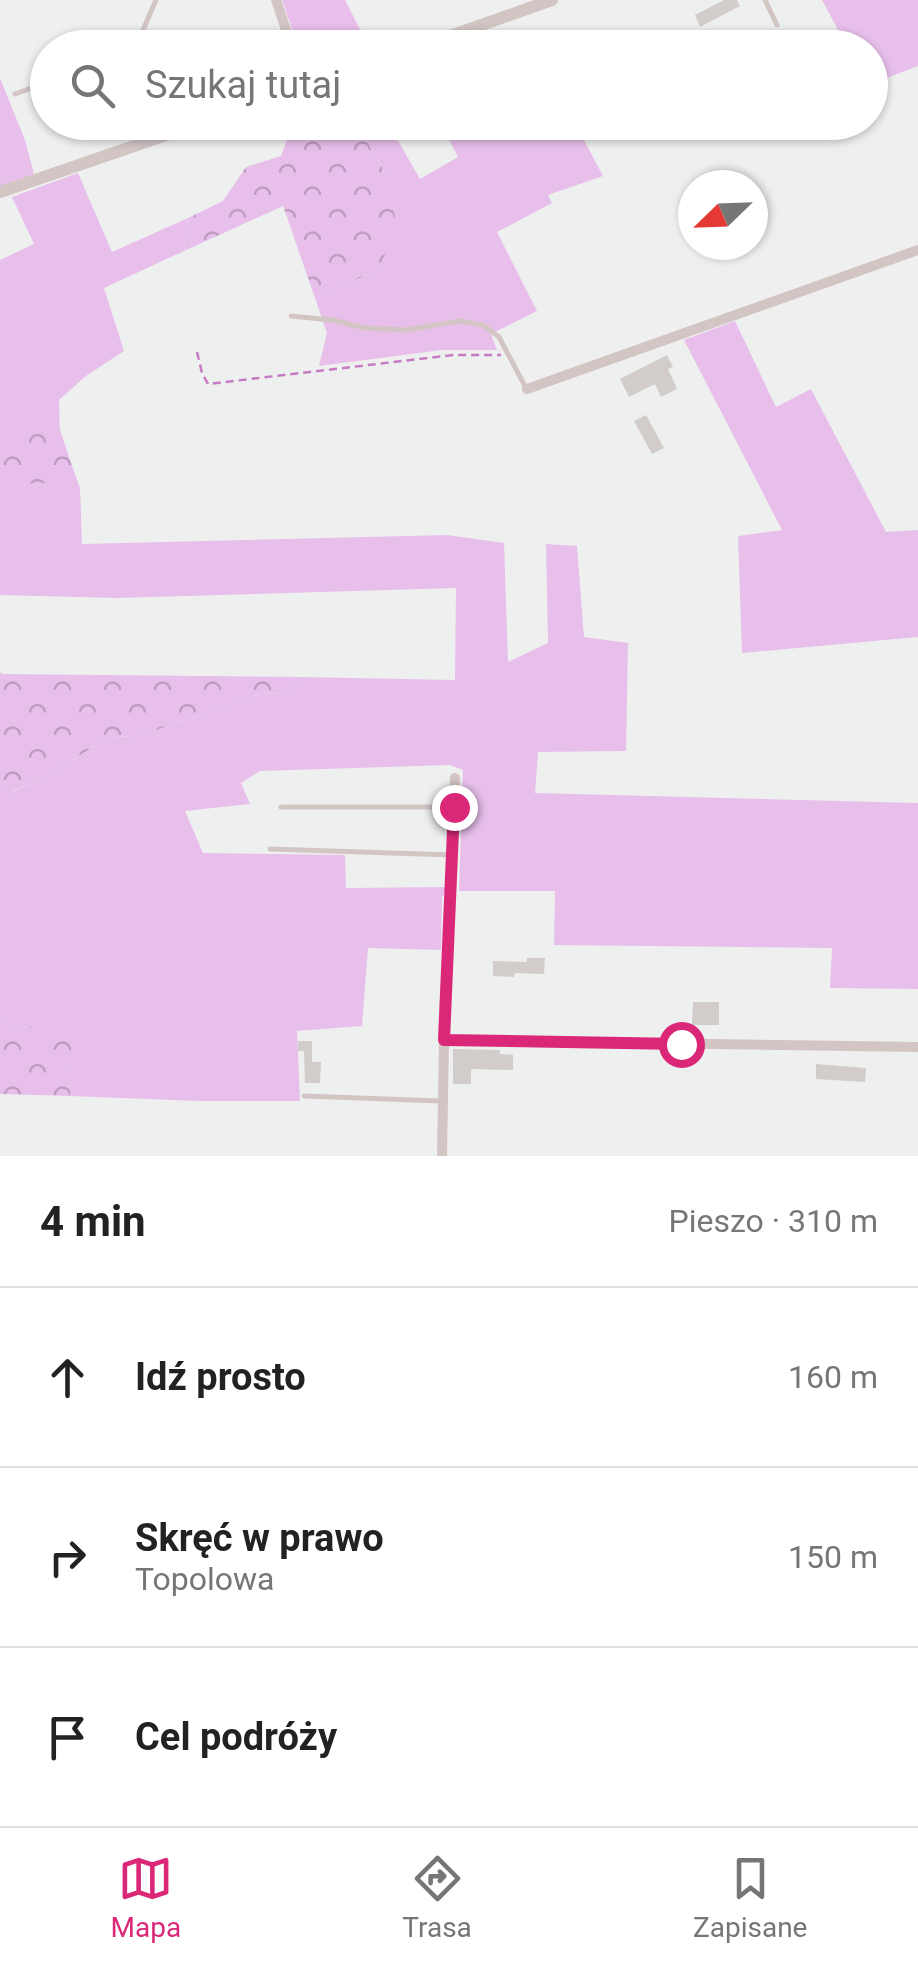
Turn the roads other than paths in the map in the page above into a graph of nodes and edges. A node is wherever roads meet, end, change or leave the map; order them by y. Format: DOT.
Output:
graph roads {
  1 [pos="156,0"];
  2 [pos="276,0"];
  3 [pos="552,0"];
  4 [pos="765,0"];
  5 [pos="777,25"];
  6 [pos="143,30"];
  7 [pos="286,30"];
  8 [pos="467,30"];
  9 [pos="30,88"];
  10 [pos="14,94"];
  11 [pos="146,140"];
  12 [pos="0,192"];
  13 [pos="918,250"];
  14 [pos="291,316"];
  15 [pos="527,389"];
  16 [pos="455,778"];
  17 [pos="281,807"];
  18 [pos="454,807"];
  19 [pos="270,849"];
  20 [pos="453,855"];
  21 [pos="444,1040"];
  22 [pos="918,1048"];
  23 [pos="304,1096"];
  24 [pos="444,1101"];
  25 [pos="442,1156"];
  1 -- 6 [label="lane"];
  2 -- 7 [label="street"];
  3 -- 8 [label="street"];
  4 -- 5 [label="lane"];
  9 -- 10 [label="lane"];
  11 -- 12 [label="street"];
  13 -- 15 [label="street"];
  14 -- 15 [label="lane"];
  16 -- 18 [label="street"];
  17 -- 18 [label="lane"];
  18 -- 20 [label="street"];
  19 -- 20 [label="lane"];
  20 -- 21 [label="street"];
  21 -- 22 [label="street"];
  21 -- 24 [label="street"];
  23 -- 24 [label="lane"];
  24 -- 25 [label="street"];
}
